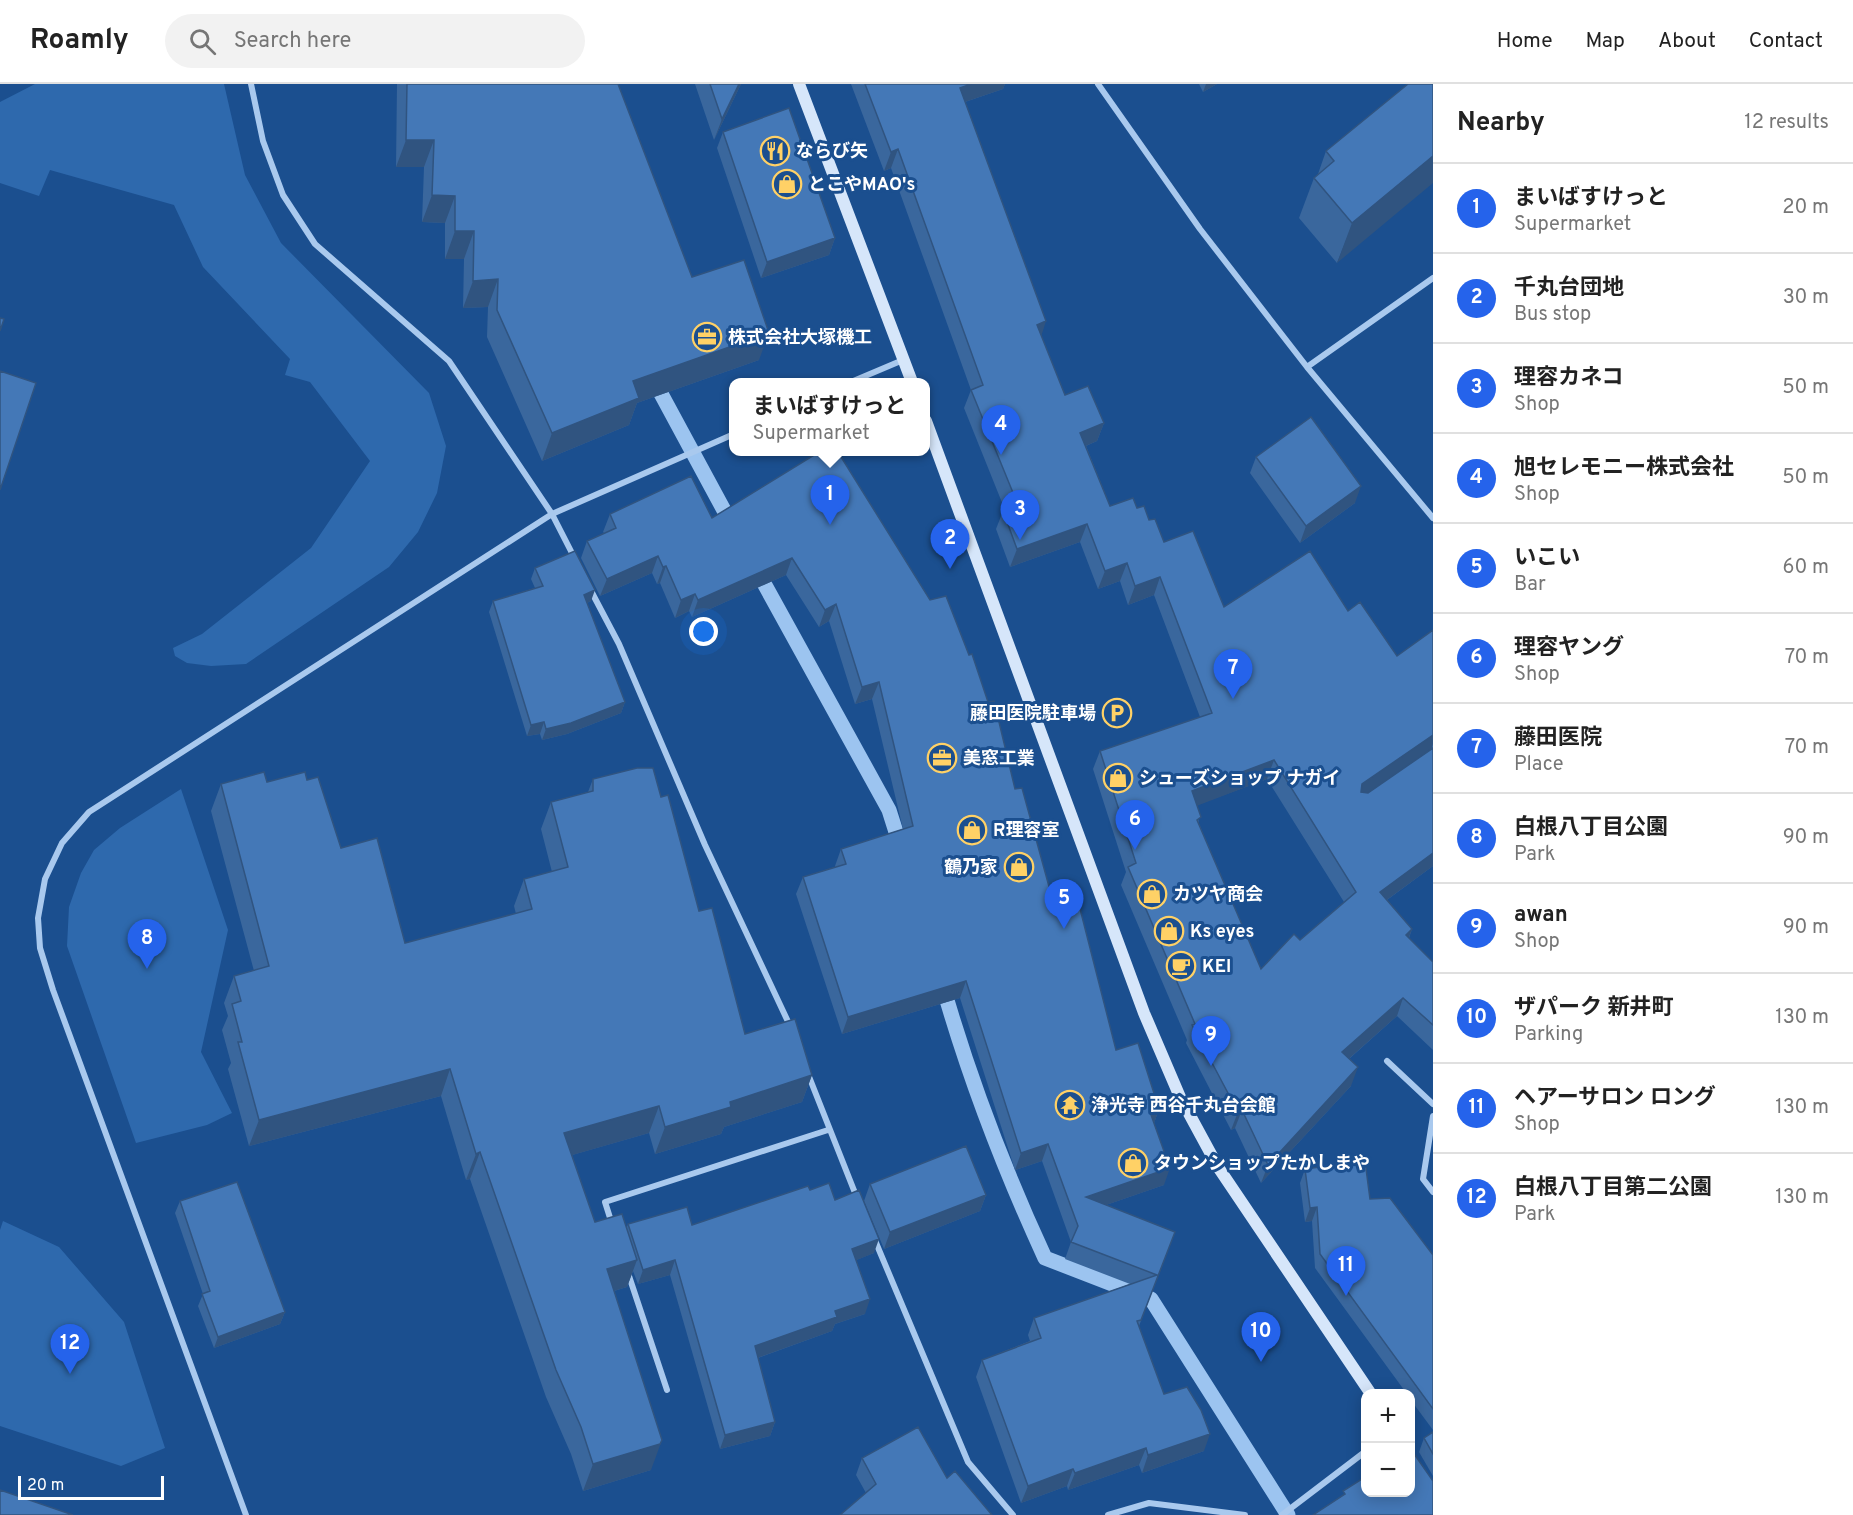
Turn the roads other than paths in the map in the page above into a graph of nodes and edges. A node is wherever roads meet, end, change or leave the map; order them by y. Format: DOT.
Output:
graph roads {
  1 [pos="251,84"];
  2 [pos="799,84"];
  3 [pos="1098,84"];
  4 [pos="1433,278"];
  5 [pos="903,360"];
  6 [pos="1306,367"];
  7 [pos="860,378"];
  8 [pos="910,378"];
  9 [pos="930,432"];
  10 [pos="729,436"];
  11 [pos="552,514"];
  12 [pos="1433,518"];
  13 [pos="578,564"];
  14 [pos="588,584"];
  15 [pos="794,1035"];
  16 [pos="1387,1061"];
  17 [pos="805,1066"];
  18 [pos="1433,1104"];
  19 [pos="1433,1116"];
  20 [pos="828,1130"];
  21 [pos="1433,1192"];
  22 [pos="860,1205"];
  23 [pos="869,1227"];
  24 [pos="616,1235"];
  25 [pos="627,1269"];
  26 [pos="1368,1389"];
  27 [pos="667,1390"];
  28 [pos="1361,1454"];
  29 [pos="246,1515"];
  30 [pos="1013,1515"];
  31 [pos="1108,1515"];
  32 [pos="1245,1515"];
  33 [pos="1282,1515"];
  1 -- 11 [label="street"];
  2 -- 5 [label="street"];
  3 -- 6 [label="street"];
  4 -- 6 [label="street"];
  5 -- 7 [label="street"];
  5 -- 8 [label="street"];
  6 -- 12 [label="street"];
  9 -- 26 [label="street"];
  10 -- 11 [label="street"];
  11 -- 13 [label="street"];
  11 -- 29 [label="street"];
  14 -- 15 [label="street"];
  16 -- 18 [label="street"];
  17 -- 20 [label="street"];
  19 -- 21 [label="street"];
  20 -- 22 [label="street"];
  20 -- 24 [label="street"];
  23 -- 30 [label="street"];
  25 -- 27 [label="street"];
  28 -- 33 [label="street"];
  31 -- 32 [label="street"];
}
